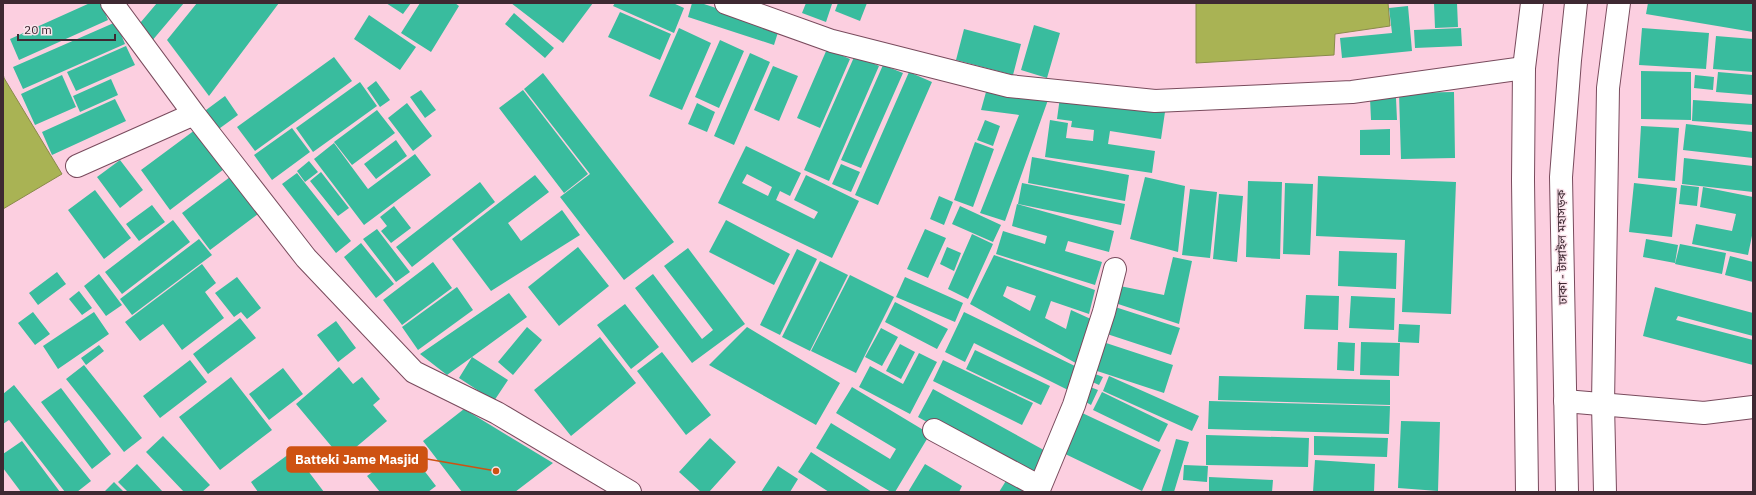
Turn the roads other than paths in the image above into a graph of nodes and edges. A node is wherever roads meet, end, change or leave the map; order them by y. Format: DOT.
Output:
graph roads {
  1 [pos="112,3"];
  2 [pos="726,3"];
  3 [pos="1532,3"];
  4 [pos="1576,3"];
  5 [pos="1619,3"];
  6 [pos="1524,68"];
  7 [pos="194,114"];
  8 [pos="77,166"];
  9 [pos="1115,269"];
  10 [pos="1565,401"];
  11 [pos="1603,404"];
  12 [pos="1753,407"];
  13 [pos="934,430"];
  14 [pos="1043,490"];
  15 [pos="630,492"];
  16 [pos="1527,492"];
  17 [pos="1567,492"];
  18 [pos="1605,492"];
  1 -- 7 [label="main road"];
  2 -- 6 [label="main road"];
  3 -- 6 [label="main road"];
  4 -- 10 [label="main road, ঢাকা - টাঙ্গাইল মহাসড়ক"];
  5 -- 11 [label="main road"];
  6 -- 16 [label="main road"];
  7 -- 8 [label="main road"];
  7 -- 15 [label="main road"];
  9 -- 14 [label="main road"];
  10 -- 11 [label="main road"];
  10 -- 17 [label="main road, ঢাকা - টাঙ্গাইল মহাসড়ক"];
  11 -- 12 [label="main road"];
  11 -- 18 [label="main road"];
  13 -- 14 [label="main road"];
}
